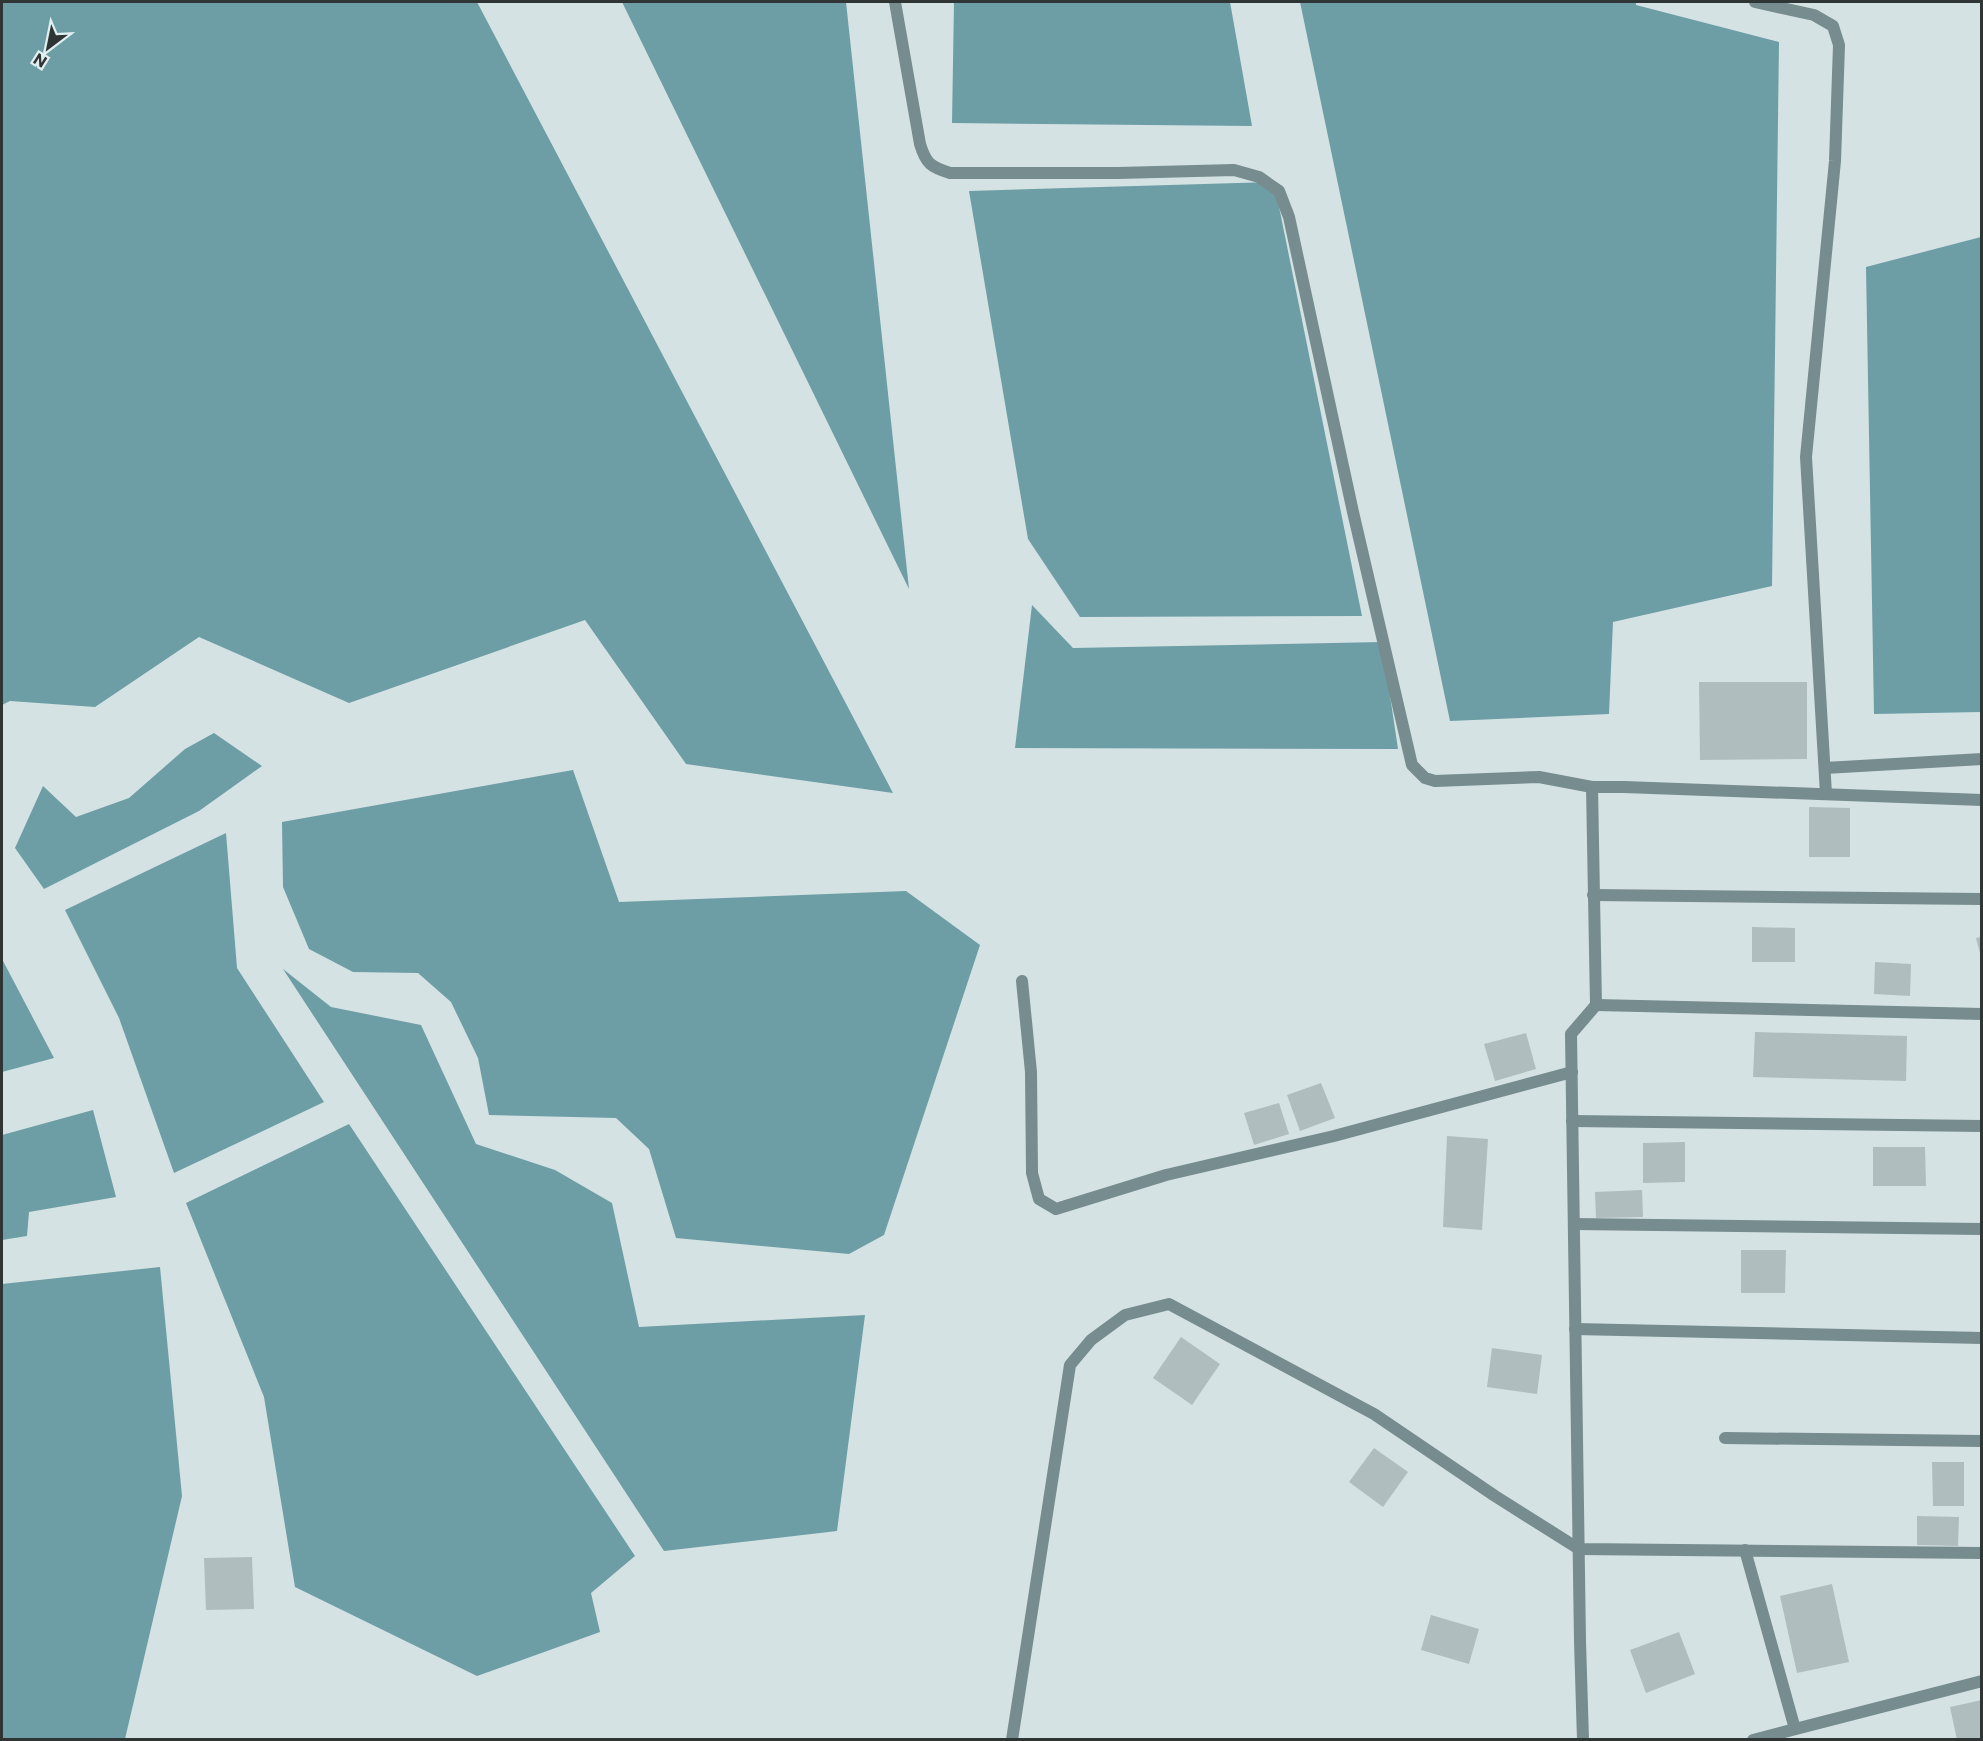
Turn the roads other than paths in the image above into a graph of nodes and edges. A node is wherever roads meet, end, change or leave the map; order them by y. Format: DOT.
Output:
graph roads {
  1 [pos="895,2"];
  2 [pos="1755,2"];
  3 [pos="1982,759"];
  4 [pos="1825,768"];
  5 [pos="1592,787"];
  6 [pos="1826,794"];
  7 [pos="1982,800"];
  8 [pos="1593,895"];
  9 [pos="1982,899"];
  10 [pos="1022,981"];
  11 [pos="1596,1005"];
  12 [pos="1982,1014"];
  13 [pos="1572,1072"];
  14 [pos="1572,1121"];
  15 [pos="1982,1126"];
  16 [pos="1574,1224"];
  17 [pos="1982,1229"];
  18 [pos="1575,1329"];
  19 [pos="1982,1338"];
  20 [pos="1725,1438"];
  21 [pos="1982,1441"];
  22 [pos="1579,1549"];
  23 [pos="1745,1550"];
  24 [pos="1982,1553"];
  25 [pos="1982,1681"];
  26 [pos="1796,1729"];
  27 [pos="1012,1740"];
  28 [pos="1583,1740"];
  29 [pos="1753,1740"];
  1 -- 5 [label="street"];
  2 -- 4 [label="street"];
  3 -- 4 [label="street"];
  4 -- 6 [label="street"];
  5 -- 6 [label="street"];
  5 -- 8 [label="street"];
  6 -- 7 [label="street"];
  8 -- 9 [label="street"];
  8 -- 11 [label="street"];
  10 -- 13 [label="street"];
  11 -- 12 [label="street"];
  11 -- 13 [label="street"];
  13 -- 14 [label="street"];
  14 -- 15 [label="street"];
  14 -- 16 [label="street"];
  16 -- 17 [label="street"];
  16 -- 18 [label="street"];
  18 -- 19 [label="street"];
  18 -- 22 [label="street"];
  20 -- 21 [label="street"];
  22 -- 23 [label="street"];
  22 -- 27 [label="street"];
  22 -- 28 [label="street"];
  23 -- 24 [label="street"];
  23 -- 26 [label="street"];
  25 -- 26 [label="street"];
  26 -- 29 [label="street"];
}
